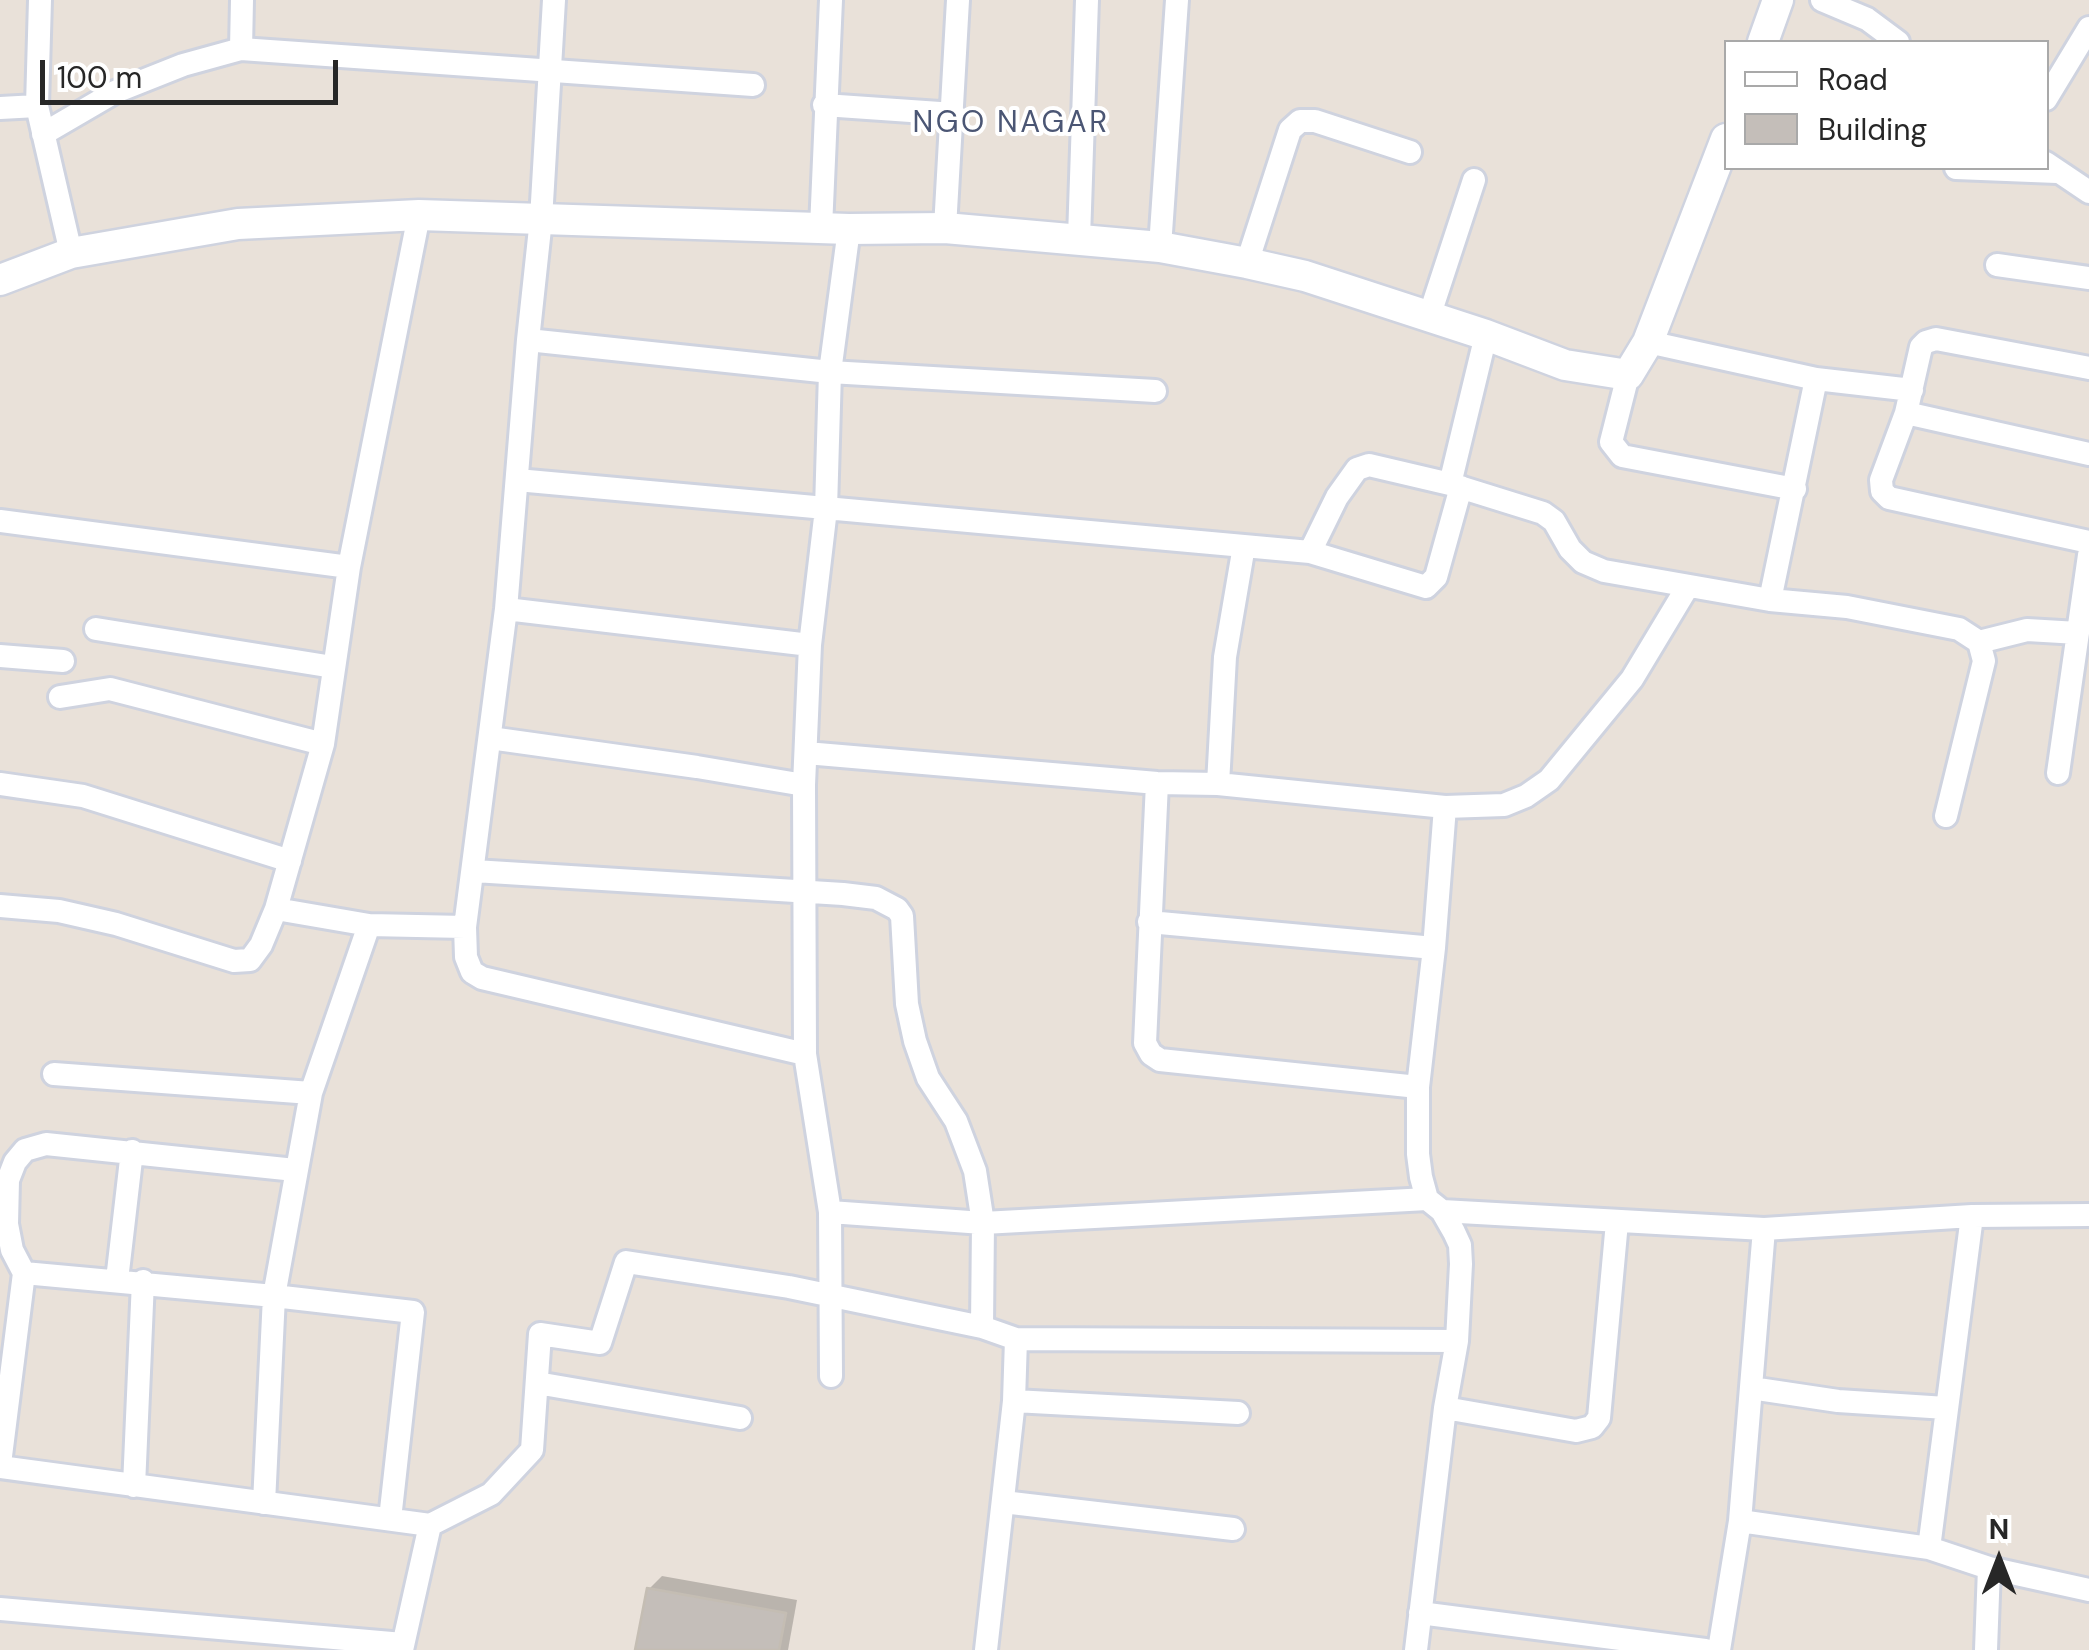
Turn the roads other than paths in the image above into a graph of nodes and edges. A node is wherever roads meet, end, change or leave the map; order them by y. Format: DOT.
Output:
graph roads {
  1 [pos="40,0"];
  2 [pos="242,0"];
  3 [pos="554,0"];
  4 [pos="831,0"];
  5 [pos="958,0"];
  6 [pos="1087,0"];
  7 [pos="1177,0"];
  8 [pos="1778,0"];
  9 [pos="1822,0"];
  10 [pos="2089,28"];
  11 [pos="1763,40"];
  12 [pos="1895,40"];
  13 [pos="241,49"];
  14 [pos="550,72"];
  15 [pos="753,85"];
  16 [pos="2049,94"];
  17 [pos="37,106"];
  18 [pos="824,106"];
  19 [pos="0,108"];
  20 [pos="954,114"];
  21 [pos="43,134"];
  22 [pos="1724,144"];
  23 [pos="1410,152"];
  24 [pos="2052,167"];
  25 [pos="1474,180"];
  26 [pos="2089,192"];
  27 [pos="419,215"];
  28 [pos="541,219"];
  29 [pos="835,228"];
  30 [pos="945,228"];
  31 [pos="1079,238"];
  32 [pos="1160,247"];
  33 [pos="71,253"];
  34 [pos="1248,263"];
  35 [pos="1997,265"];
  36 [pos="2089,278"];
  37 [pos="0,280"];
  38 [pos="1429,316"];
  39 [pos="1486,335"];
  40 [pos="528,340"];
  41 [pos="1648,342"];
  42 [pos="2089,368"];
  43 [pos="830,372"];
  44 [pos="1628,376"];
  45 [pos="1816,379"];
  46 [pos="1156,391"];
  47 [pos="1909,402"];
  48 [pos="2089,454"];
  49 [pos="517,480"];
  50 [pos="1455,485"];
  51 [pos="1795,489"];
  52 [pos="826,509"];
  53 [pos="0,521"];
  54 [pos="2089,542"];
  55 [pos="1244,546"];
  56 [pos="1310,552"];
  57 [pos="2089,555"];
  58 [pos="348,567"];
  59 [pos="1688,586"];
  60 [pos="1770,600"];
  61 [pos="506,609"];
  62 [pos="96,629"];
  63 [pos="2078,634"];
  64 [pos="1979,642"];
  65 [pos="810,644"];
  66 [pos="0,656"];
  67 [pos="63,661"];
  68 [pos="333,666"];
  69 [pos="60,697"];
  70 [pos="490,738"];
  71 [pos="323,744"];
  72 [pos="806,753"];
  73 [pos="2058,773"];
  74 [pos="1157,783"];
  75 [pos="0,784"];
  76 [pos="1218,784"];
  77 [pos="804,785"];
  78 [pos="1445,807"];
  79 [pos="1946,816"];
  80 [pos="290,860"];
  81 [pos="474,872"];
  82 [pos="803,892"];
  83 [pos="0,906"];
  84 [pos="276,909"];
  85 [pos="1148,922"];
  86 [pos="369,925"];
  87 [pos="465,927"];
  88 [pos="1434,948"];
  89 [pos="805,1054"];
  90 [pos="54,1074"];
  91 [pos="1418,1087"];
  92 [pos="311,1093"];
  93 [pos="132,1152"];
  94 [pos="295,1170"];
  95 [pos="1435,1205"];
  96 [pos="830,1212"];
  97 [pos="2089,1215"];
  98 [pos="1972,1216"];
  99 [pos="1617,1222"];
  100 [pos="983,1223"];
  101 [pos="1764,1229"];
  102 [pos="24,1273"];
  103 [pos="117,1280"];
  104 [pos="142,1281"];
  105 [pos="274,1296"];
  106 [pos="832,1296"];
  107 [pos="9,1318"];
  108 [pos="982,1327"];
  109 [pos="1016,1338"];
  110 [pos="1457,1341"];
  111 [pos="832,1376"];
  112 [pos="537,1383"];
  113 [pos="1751,1388"];
  114 [pos="1014,1401"];
  115 [pos="1445,1408"];
  116 [pos="1946,1408"];
  117 [pos="1238,1414"];
  118 [pos="740,1418"];
  119 [pos="0,1448"];
  120 [pos="0,1466"];
  121 [pos="134,1486"];
  122 [pos="1003,1502"];
  123 [pos="264,1503"];
  124 [pos="390,1519"];
  125 [pos="1740,1521"];
  126 [pos="430,1524"];
  127 [pos="1233,1529"];
  128 [pos="1929,1548"];
  129 [pos="1989,1568"];
  130 [pos="2089,1590"];
  131 [pos="0,1609"];
  132 [pos="1420,1613"];
  133 [pos="403,1647"];
  134 [pos="986,1650"];
  135 [pos="1416,1650"];
  136 [pos="1705,1650"];
  137 [pos="1719,1650"];
  138 [pos="1986,1650"];
  1 -- 17 [label="street"];
  2 -- 13 [label="street"];
  3 -- 14 [label="street"];
  4 -- 18 [label="street"];
  5 -- 20 [label="street"];
  6 -- 31 [label="street"];
  7 -- 32 [label="street"];
  8 -- 11 [label="street"];
  9 -- 12 [label="street"];
  10 -- 16 [label="street"];
  13 -- 14 [label="street"];
  13 -- 21 [label="street"];
  14 -- 15 [label="street"];
  14 -- 28 [label="street"];
  17 -- 19 [label="street"];
  17 -- 21 [label="street"];
  18 -- 20 [label="street"];
  18 -- 29 [label="street"];
  20 -- 30 [label="street"];
  21 -- 33 [label="street"];
  22 -- 41 [label="street"];
  23 -- 34 [label="street"];
  24 -- 26 [label="street"];
  25 -- 38 [label="street"];
  27 -- 28 [label="street"];
  27 -- 33 [label="street"];
  27 -- 58 [label="street"];
  28 -- 29 [label="street"];
  28 -- 40 [label="street"];
  29 -- 30 [label="street"];
  29 -- 43 [label="street"];
  30 -- 31 [label="street"];
  31 -- 32 [label="street"];
  32 -- 34 [label="street"];
  33 -- 37 [label="street"];
  34 -- 38 [label="street"];
  35 -- 36 [label="street"];
  38 -- 39 [label="street"];
  39 -- 44 [label="street"];
  39 -- 50 [label="street"];
  40 -- 43 [label="street"];
  40 -- 49 [label="street"];
  41 -- 44 [label="street"];
  41 -- 45 [label="street"];
  42 -- 47 [label="street"];
  43 -- 46 [label="street"];
  43 -- 52 [label="street"];
  44 -- 51 [label="street"];
  45 -- 47 [label="street"];
  45 -- 51 [label="street"];
  47 -- 48 [label="street"];
  47 -- 54 [label="street"];
  49 -- 52 [label="street"];
  49 -- 61 [label="street"];
  50 -- 56 [label="street"];
  50 -- 56 [label="street"];
  50 -- 59 [label="street"];
  51 -- 60 [label="street"];
  52 -- 55 [label="street"];
  52 -- 65 [label="street"];
  53 -- 58 [label="street"];
  55 -- 56 [label="street"];
  55 -- 76 [label="street"];
  57 -- 63 [label="street"];
  58 -- 68 [label="street"];
  59 -- 60 [label="street"];
  59 -- 78 [label="street"];
  60 -- 64 [label="street"];
  61 -- 65 [label="street"];
  61 -- 70 [label="street"];
  62 -- 68 [label="street"];
  63 -- 64 [label="street"];
  63 -- 73 [label="street"];
  64 -- 79 [label="street"];
  65 -- 72 [label="street"];
  66 -- 67 [label="street"];
  68 -- 71 [label="street"];
  69 -- 71 [label="street"];
  70 -- 77 [label="street"];
  70 -- 81 [label="street"];
  71 -- 80 [label="street"];
  72 -- 74 [label="street"];
  72 -- 77 [label="street"];
  74 -- 76 [label="street"];
  74 -- 85 [label="street"];
  75 -- 80 [label="street"];
  76 -- 78 [label="street"];
  77 -- 82 [label="street"];
  78 -- 88 [label="street"];
  80 -- 84 [label="street"];
  81 -- 82 [label="street"];
  81 -- 87 [label="street"];
  82 -- 89 [label="street"];
  82 -- 100 [label="street"];
  83 -- 84 [label="street"];
  84 -- 86 [label="street"];
  85 -- 88 [label="street"];
  85 -- 91 [label="street"];
  86 -- 87 [label="street"];
  86 -- 92 [label="street"];
  87 -- 89 [label="street"];
  88 -- 91 [label="street"];
  89 -- 96 [label="street"];
  90 -- 92 [label="street"];
  91 -- 95 [label="street"];
  92 -- 94 [label="street"];
  93 -- 94 [label="street"];
  93 -- 102 [label="street"];
  93 -- 103 [label="street"];
  94 -- 105 [label="street"];
  95 -- 99 [label="street"];
  95 -- 100 [label="street"];
  95 -- 110 [label="street"];
  96 -- 100 [label="street"];
  96 -- 106 [label="street"];
  97 -- 98 [label="street"];
  98 -- 101 [label="street"];
  98 -- 116 [label="street"];
  99 -- 101 [label="street"];
  99 -- 115 [label="street"];
  100 -- 108 [label="street"];
  101 -- 113 [label="street"];
  102 -- 103 [label="street"];
  102 -- 107 [label="street"];
  103 -- 104 [label="street"];
  104 -- 105 [label="street"];
  104 -- 121 [label="street"];
  105 -- 123 [label="street"];
  105 -- 124 [label="street"];
  106 -- 108 [label="street"];
  106 -- 111 [label="street"];
  106 -- 112 [label="street"];
  107 -- 119 [label="street"];
  108 -- 109 [label="street"];
  109 -- 110 [label="street"];
  109 -- 114 [label="street"];
  110 -- 115 [label="street"];
  112 -- 118 [label="street"];
  112 -- 126 [label="street"];
  113 -- 116 [label="street"];
  113 -- 125 [label="street"];
  114 -- 117 [label="street"];
  114 -- 122 [label="street"];
  115 -- 132 [label="street"];
  116 -- 128 [label="street"];
  119 -- 120 [label="street"];
  120 -- 121 [label="street"];
  121 -- 123 [label="street"];
  122 -- 127 [label="street"];
  122 -- 134 [label="street"];
  123 -- 124 [label="street"];
  124 -- 126 [label="street"];
  125 -- 128 [label="street"];
  125 -- 137 [label="street"];
  126 -- 133 [label="street"];
  128 -- 129 [label="street"];
  129 -- 130 [label="street"];
  129 -- 138 [label="street"];
  131 -- 133 [label="street"];
  132 -- 135 [label="street"];
  132 -- 136 [label="street"];
}
